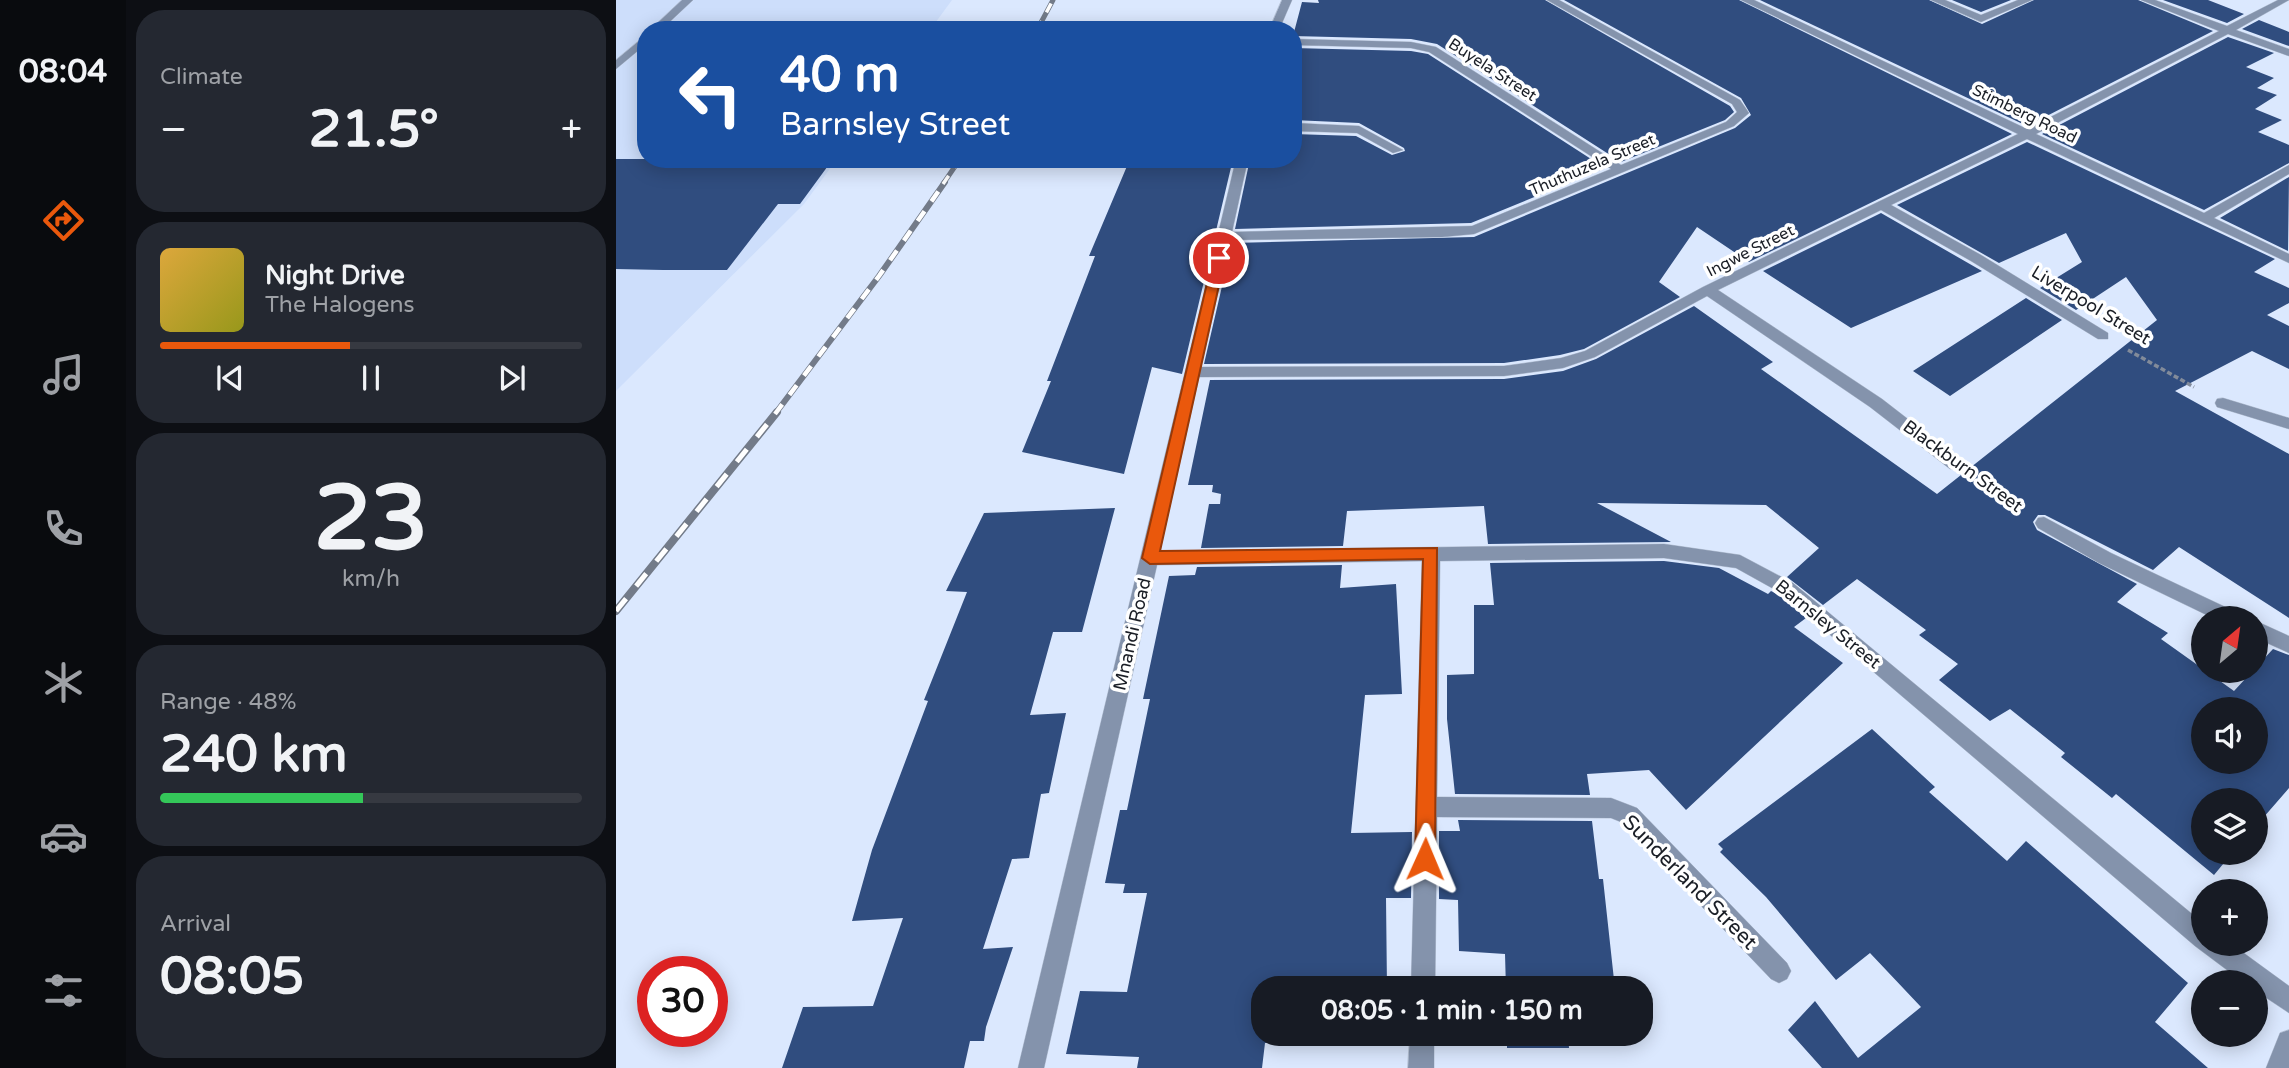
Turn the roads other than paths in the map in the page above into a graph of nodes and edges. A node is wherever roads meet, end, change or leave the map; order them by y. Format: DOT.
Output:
graph roads {
  1 [pos="688,0"];
  2 [pos="1287,0"];
  3 [pos="1552,0"];
  4 [pos="1746,0"];
  5 [pos="1936,0"];
  6 [pos="2027,0"];
  7 [pos="2146,0"];
  8 [pos="2286,0"];
  9 [pos="665,21"];
  10 [pos="1278,21"];
  11 [pos="2227,30"];
  12 [pos="1302,42"];
  13 [pos="637,46"];
  14 [pos="2289,54"];
  15 [pos="616,66"];
  16 [pos="1302,127"];
  17 [pos="2029,133"];
  18 [pos="1397,150"];
  19 [pos="1240,168"];
  20 [pos="1619,169"];
  21 [pos="2289,169"];
  22 [pos="1879,204"];
  23 [pos="2203,219"];
  24 [pos="1224,236"];
  25 [pos="2289,259"];
  26 [pos="1708,290"];
  27 [pos="2103,336"];
  28 [pos="1191,372"];
  29 [pos="2223,403"];
  30 [pos="2289,424"];
  31 [pos="1956,465"];
  32 [pos="2044,523"];
  33 [pos="1431,553"];
  34 [pos="1150,558"];
  35 [pos="2206,606"];
  36 [pos="2268,635"];
  37 [pos="2289,645"];
  38 [pos="1426,807"];
  39 [pos="2191,928"];
  40 [pos="2228,956"];
  41 [pos="1779,971"];
  42 [pos="1423,976"];
  43 [pos="2289,1001"];
  44 [pos="2289,1042"];
  45 [pos="1422,1046"];
  46 [pos="1031,1068"];
  47 [pos="1422,1068"];
  48 [pos="2279,1068"];
  1 -- 9 [label="street"];
  2 -- 10 [label="street"];
  3 -- 20 [label="street, Thuthuzela Street"];
  4 -- 17 [label="street, Stimberg Road"];
  5 -- 6 [label="street"];
  7 -- 11 [label="street"];
  8 -- 11 [label="street, Ingwe Street"];
  11 -- 14 [label="street"];
  11 -- 17 [label="street, Ingwe Street"];
  12 -- 20 [label="street, Buyela Street"];
  13 -- 15 [label="street"];
  16 -- 18 [label="street"];
  17 -- 22 [label="street, Ingwe Street"];
  17 -- 23 [label="street, Stimberg Road"];
  19 -- 24 [label="street, Mnandi Road"];
  20 -- 24 [label="street, Thuthuzela Street"];
  21 -- 23 [label="street"];
  22 -- 26 [label="street, Ingwe Street"];
  22 -- 27 [label="street, Liverpool Street"];
  23 -- 25 [label="street, Stimberg Road"];
  24 -- 28 [label="street, Mnandi Road"];
  26 -- 28 [label="street, Ingwe Street"];
  26 -- 31 [label="street, Blackburn Street"];
  28 -- 34 [label="street, Mnandi Road"];
  29 -- 30 [label="street"];
  32 -- 35 [label="street"];
  33 -- 34 [label="street, Barnsley Street"];
  33 -- 38 [label="street"];
  33 -- 39 [label="street, Barnsley Street"];
  34 -- 46 [label="street, Mnandi Road"];
  36 -- 37 [label="street"];
  38 -- 41 [label="street, Sunderland Street"];
  38 -- 42 [label="street"];
  40 -- 43 [label="street"];
  44 -- 48 [label="street"];
  45 -- 47 [label="street"];
}
